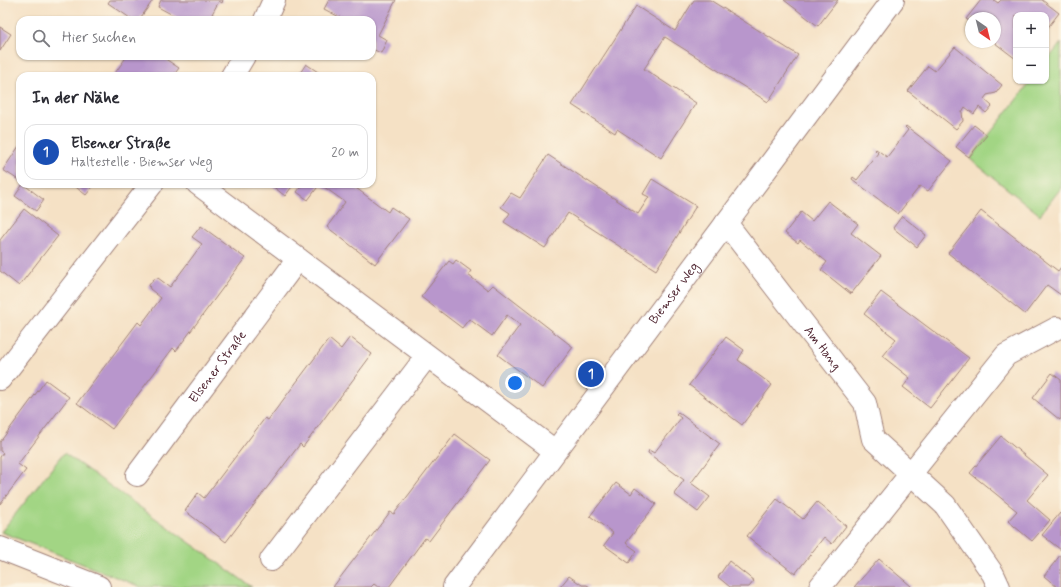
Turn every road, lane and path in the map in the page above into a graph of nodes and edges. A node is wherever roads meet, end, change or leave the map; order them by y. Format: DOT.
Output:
graph roads {
  1 [pos="274,0"];
  2 [pos="893,0"];
  3 [pos="267,16"];
  4 [pos="242,60"];
  5 [pos="234,72"];
  6 [pos="149,188"];
  7 [pos="203,188"];
  8 [pos="726,223"];
  9 [pos="298,259"];
  10 [pos="1056,328"];
  11 [pos="427,356"];
  12 [pos="0,379"];
  13 [pos="555,451"];
  14 [pos="912,473"];
  15 [pos="137,475"];
  16 [pos="0,548"];
  17 [pos="271,560"];
  18 [pos="99,587"];
  19 [pos="454,587"];
  20 [pos="820,587"];
  21 [pos="999,587"];
  1 -- 3 [label="street"];
  2 -- 8 [label="street, Biemser Weg"];
  4 -- 5 [label="street"];
  6 -- 12 [label="street"];
  7 -- 9 [label="street"];
  8 -- 13 [label="street, Biemser Weg"];
  8 -- 14 [label="street, Am Hang"];
  9 -- 11 [label="street"];
  9 -- 15 [label="street, Elsener Straße"];
  10 -- 14 [label="street"];
  11 -- 13 [label="street"];
  11 -- 17 [label="street"];
  13 -- 19 [label="street, Biemser Weg"];
  14 -- 20 [label="street"];
  14 -- 21 [label="street, Am Hang"];
  16 -- 18 [label="street"];
}
